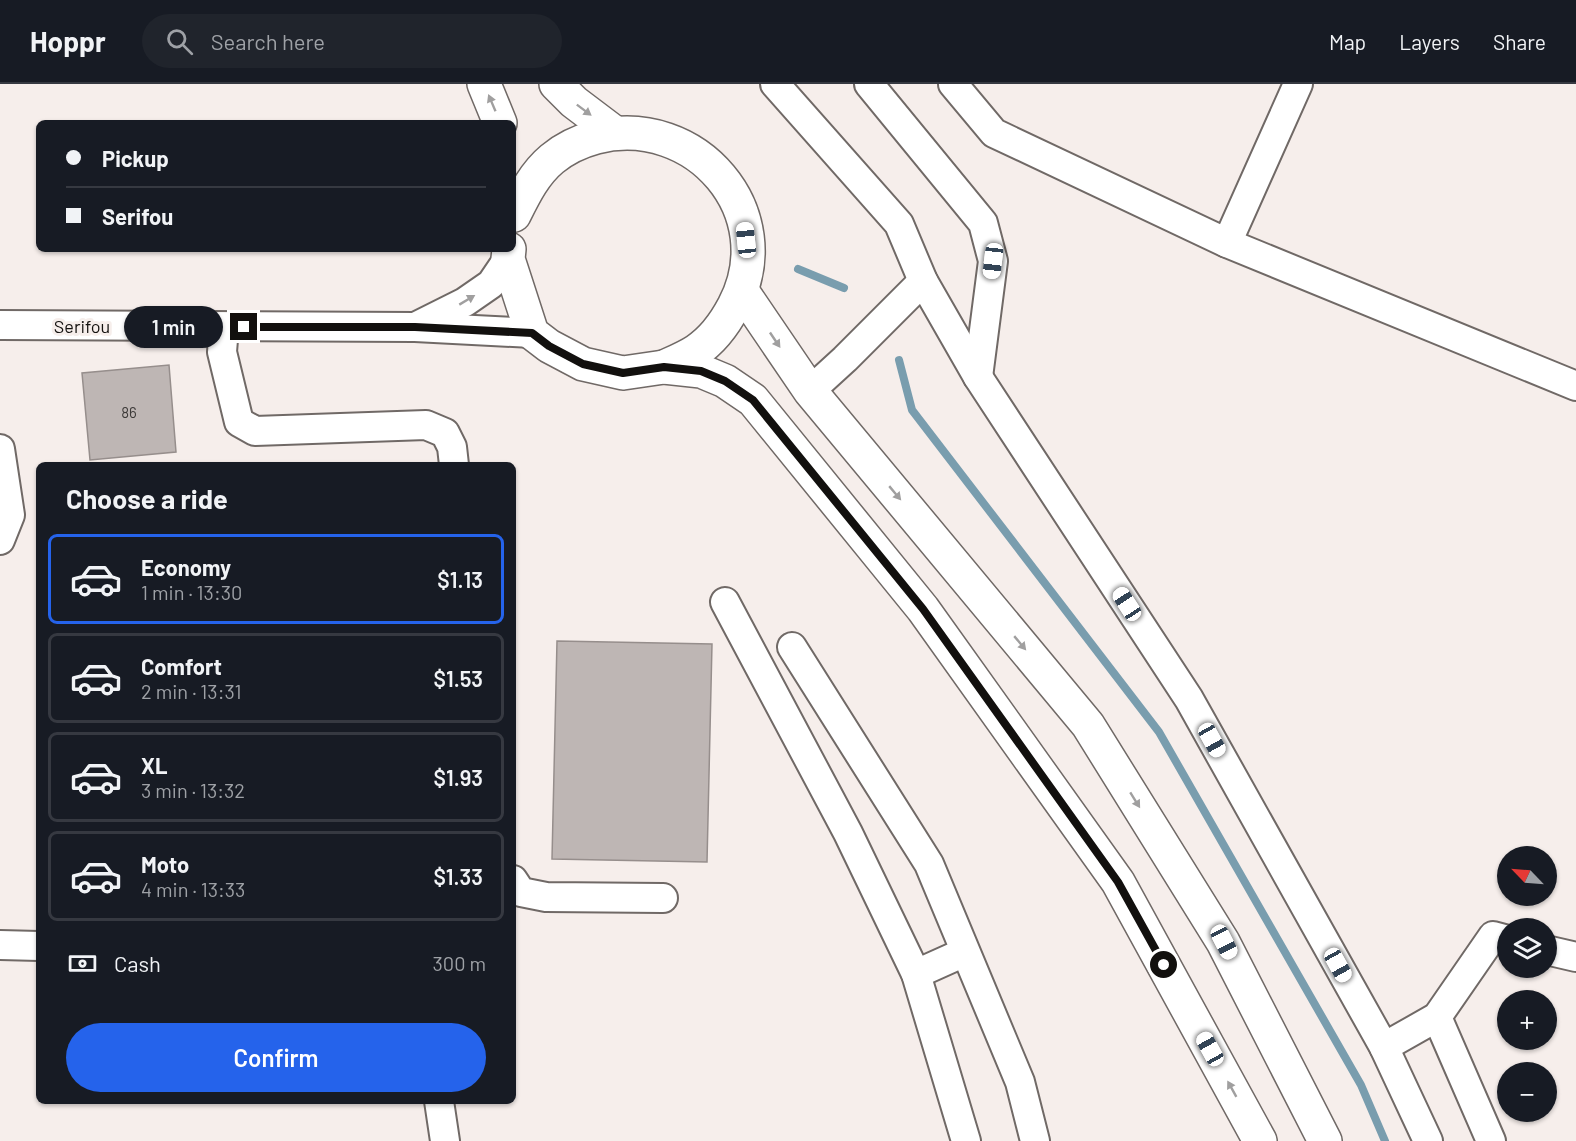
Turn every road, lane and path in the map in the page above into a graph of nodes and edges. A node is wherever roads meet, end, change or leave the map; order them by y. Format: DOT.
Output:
graph roads {
  1 [pos="484,84"];
  2 [pos="556,84"];
  3 [pos="775,84"];
  4 [pos="869,84"];
  5 [pos="953,84"];
  6 [pos="1298,84"];
  7 [pos="499,120"];
  8 [pos="615,133"];
  9 [pos="516,209"];
  10 [pos="1227,243"];
  11 [pos="509,254"];
  12 [pos="923,281"];
  13 [pos="742,291"];
  14 [pos="0,325"];
  15 [pos="225,327"];
  16 [pos="415,327"];
  17 [pos="532,333"];
  18 [pos="664,367"];
  19 [pos="978,377"];
  20 [pos="1576,386"];
  21 [pos="810,391"];
  22 [pos="0,449"];
  23 [pos="454,462"];
  24 [pos="0,540"];
  25 [pos="725,602"];
  26 [pos="792,647"];
  27 [pos="516,884"];
  28 [pos="663,898"];
  29 [pos="1497,937"];
  30 [pos="0,945"];
  31 [pos="36,946"];
  32 [pos="965,952"];
  33 [pos="1557,953"];
  34 [pos="1576,957"];
  35 [pos="916,974"];
  36 [pos="1437,1017"];
  37 [pos="1384,1047"];
  38 [pos="439,1104"];
  39 [pos="445,1141"];
  40 [pos="966,1141"];
  41 [pos="1035,1141"];
  42 [pos="1260,1141"];
  43 [pos="1325,1141"];
  44 [pos="1428,1141"];
  45 [pos="1491,1141"];
  7 -- 1 [label="main road, one-way"];
  2 -- 8 [label="main road, one-way"];
  3 -- 12 [label="street"];
  4 -- 19 [label="street"];
  5 -- 10 [label="street"];
  6 -- 10 [label="street"];
  8 -- 9 [label="main road"];
  8 -- 13 [label="main road"];
  10 -- 20 [label="street"];
  16 -- 11 [label="street, Serifou, one-way"];
  11 -- 17 [label="main road"];
  12 -- 19 [label="street"];
  12 -- 21 [label="street"];
  13 -- 18 [label="main road"];
  13 -- 21 [label="main road, one-way"];
  14 -- 15 [label="street, Serifou"];
  15 -- 16 [label="street, Serifou"];
  15 -- 23 [label="street"];
  16 -- 17 [label="street, Serifou"];
  17 -- 18 [label="main road"];
  42 -- 18 [label="main road, one-way"];
  19 -- 37 [label="street"];
  21 -- 43 [label="main road, one-way"];
  22 -- 24 [label="street"];
  25 -- 35 [label="street"];
  26 -- 32 [label="street"];
  27 -- 28 [label="street"];
  29 -- 36 [label="street"];
  30 -- 31 [label="street"];
  32 -- 35 [label="street"];
  32 -- 41 [label="street"];
  33 -- 34 [label="street"];
  35 -- 40 [label="street"];
  36 -- 37 [label="street"];
  36 -- 45 [label="street"];
  37 -- 44 [label="street"];
  38 -- 39 [label="street"];
}
